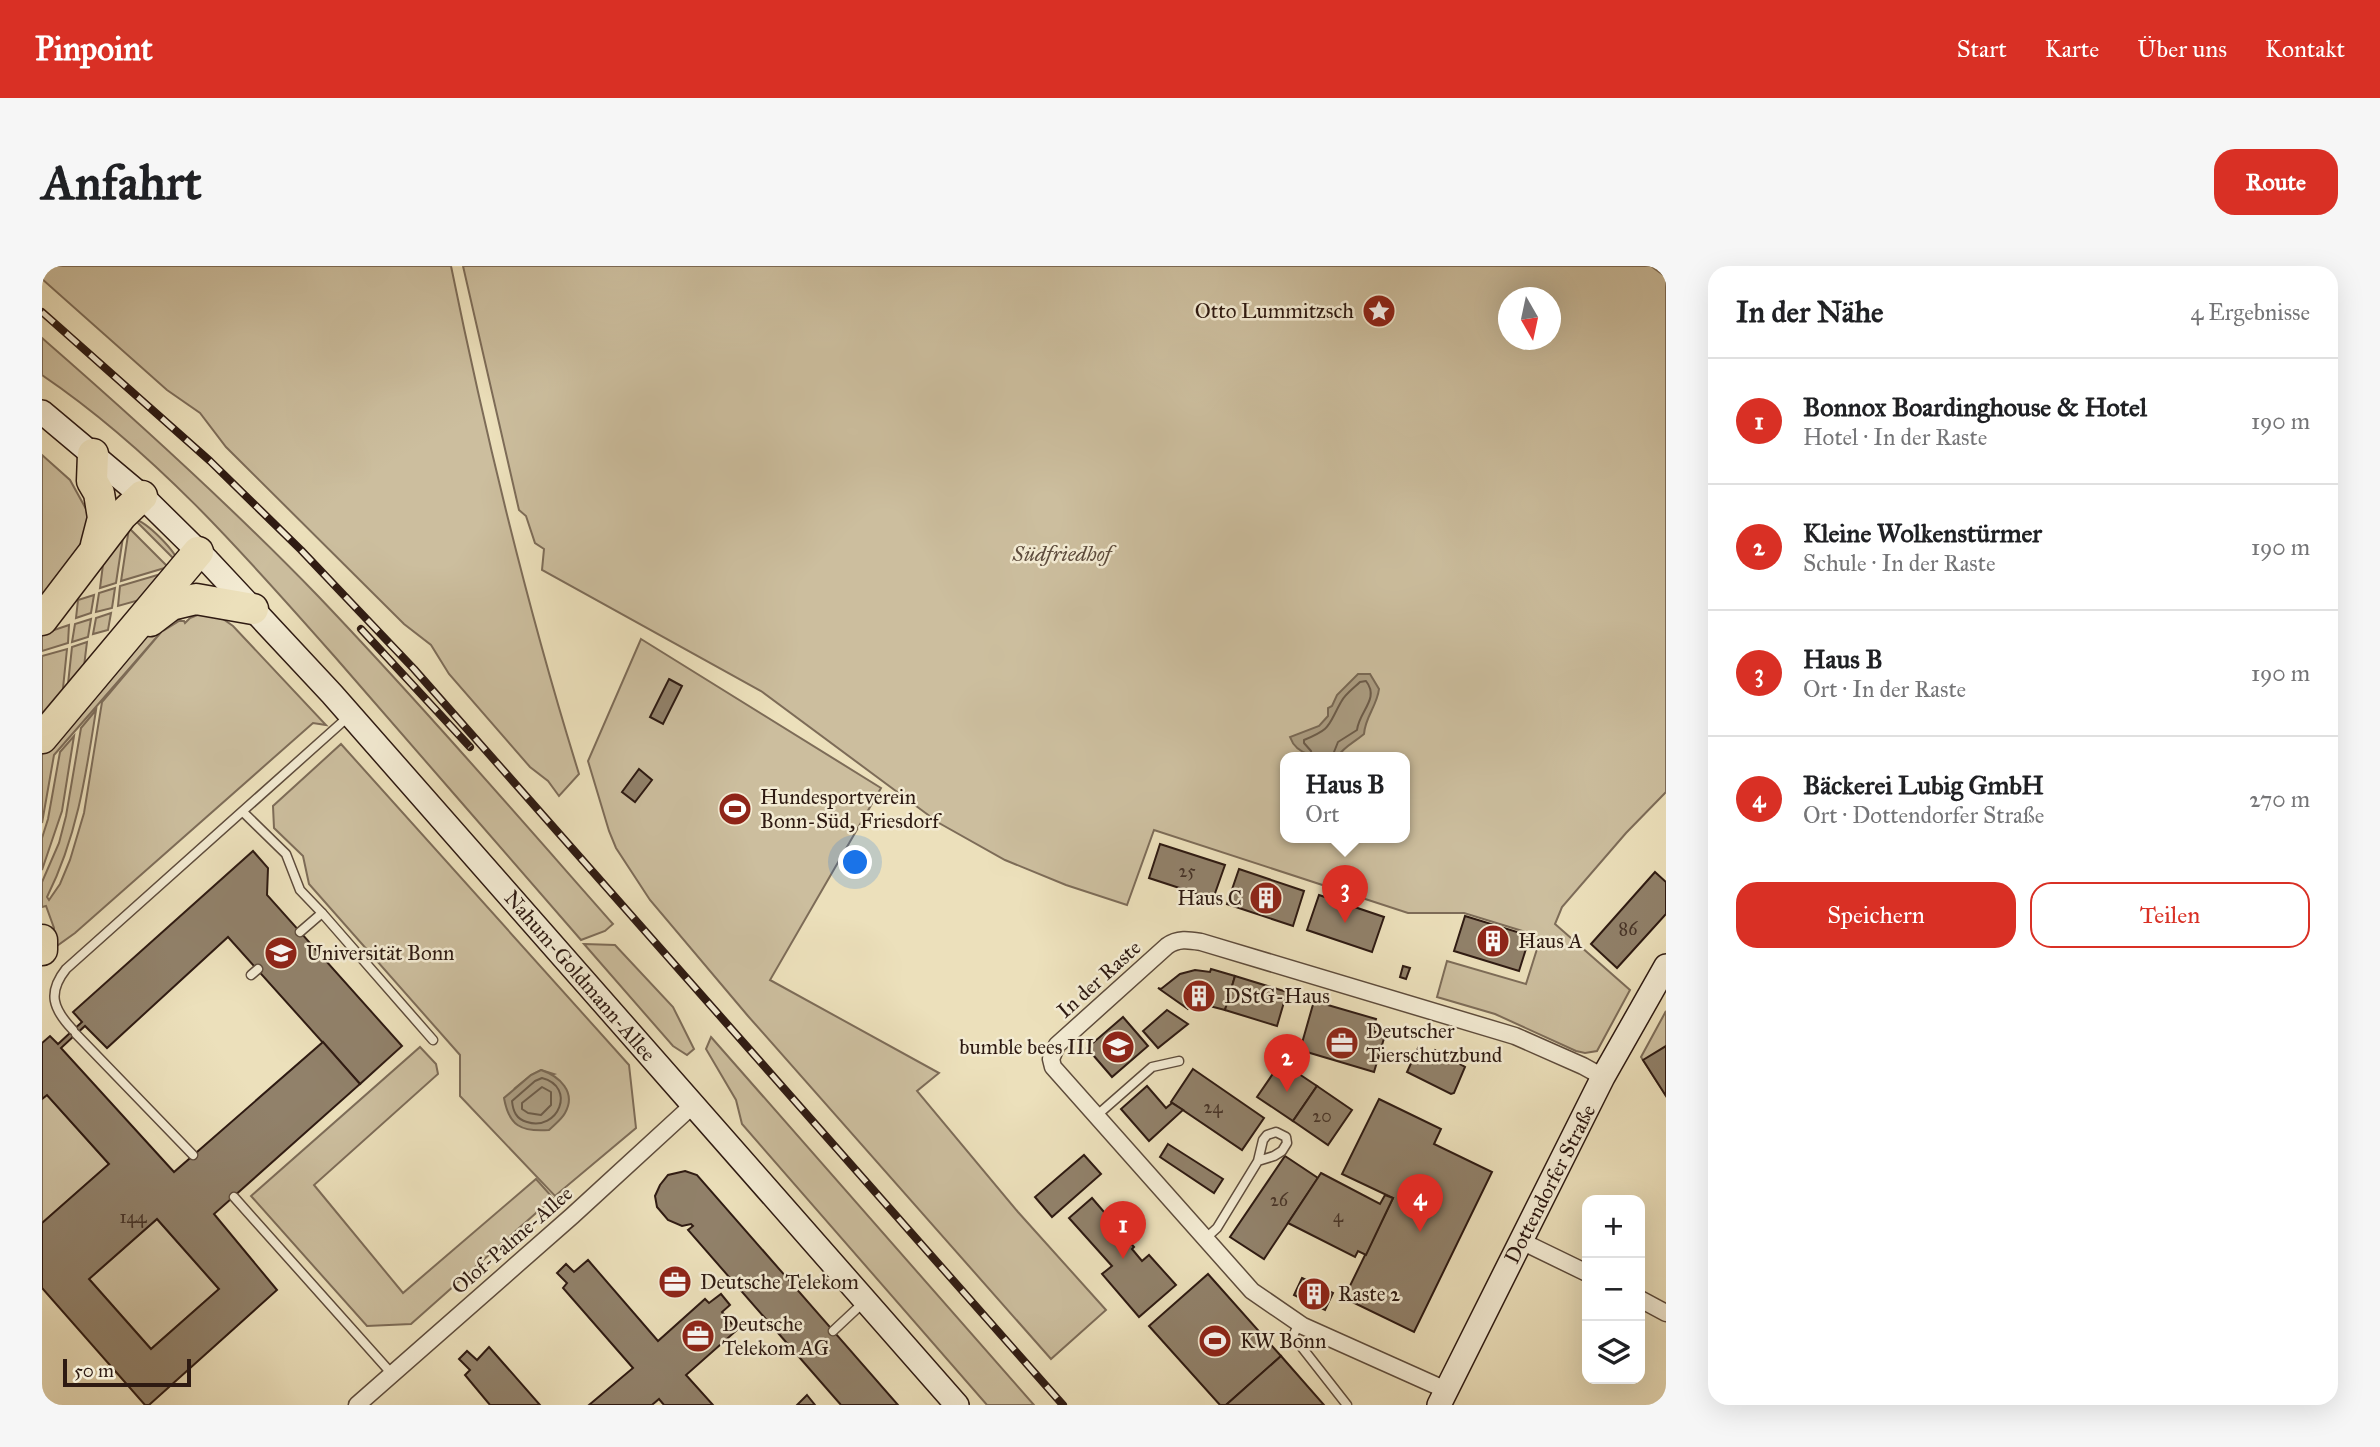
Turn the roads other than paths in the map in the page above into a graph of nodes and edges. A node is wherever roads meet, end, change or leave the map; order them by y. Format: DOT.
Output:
graph roads {
  1 [pos="42,412"];
  2 [pos="93,454"];
  3 [pos="142,496"];
  4 [pos="93,552"];
  5 [pos="198,552"];
  6 [pos="253,609"];
  7 [pos="42,620"];
  8 [pos="125,641"];
  9 [pos="351,715"];
  10 [pos="42,738"];
  11 [pos="243,812"];
  12 [pos="322,913"];
  13 [pos="300,932"];
  14 [pos="42,940"];
  15 [pos="42,950"];
  16 [pos="1666,966"];
  17 [pos="433,1040"];
  18 [pos="1179,1062"];
  19 [pos="1603,1077"];
  20 [pos="693,1105"];
  21 [pos="1096,1117"];
  22 [pos="193,1155"];
  23 [pos="1258,1161"];
  24 [pos="234,1197"];
  25 [pos="1205,1239"];
  26 [pos="1521,1241"];
  27 [pos="1582,1271"];
  28 [pos="866,1300"];
  29 [pos="1645,1302"];
  30 [pos="1666,1312"];
  31 [pos="1299,1323"];
  32 [pos="833,1331"];
  33 [pos="392,1374"];
  34 [pos="1443,1397"];
  35 [pos="357,1405"];
  36 [pos="957,1405"];
  37 [pos="1347,1405"];
  1 -- 2 [label="main road, Nahum-Goldmann-Allee"];
  2 -- 3 [label="main road, Nahum-Goldmann-Allee"];
  2 -- 4 [label="highway"];
  3 -- 4 [label="highway"];
  3 -- 5 [label="main road, Nahum-Goldmann-Allee"];
  4 -- 7 [label="highway"];
  5 -- 6 [label="main road, Nahum-Goldmann-Allee"];
  5 -- 8 [label="highway"];
  6 -- 8 [label="highway"];
  6 -- 9 [label="main road, Nahum-Goldmann-Allee"];
  8 -- 10 [label="highway"];
  9 -- 11 [label="lane"];
  9 -- 20 [label="main road, Nahum-Goldmann-Allee"];
  11 -- 12 [label="lane"];
  11 -- 22 [label="lane"];
  12 -- 13 [label="lane"];
  12 -- 17 [label="lane"];
  14 -- 15 [label="highway"];
  16 -- 19 [label="main road, Dottendorfer Straße"];
  18 -- 21 [label="lane"];
  19 -- 21 [label="street, In der Raste"];
  19 -- 26 [label="main road, Dottendorfer Straße"];
  20 -- 28 [label="main road, Nahum-Goldmann-Allee"];
  20 -- 33 [label="street, Olof-Palme-Allee"];
  21 -- 25 [label="street, In der Raste"];
  23 -- 25 [label="lane"];
  24 -- 33 [label="lane"];
  25 -- 31 [label="street, In der Raste"];
  26 -- 27 [label="street"];
  26 -- 34 [label="main road, Dottendorfer Straße"];
  28 -- 32 [label="lane"];
  28 -- 36 [label="main road, Nahum-Goldmann-Allee"];
  29 -- 30 [label="street"];
  31 -- 34 [label="street, In der Raste"];
  31 -- 37 [label="lane"];
  33 -- 35 [label="street, Olof-Palme-Allee"];
}
